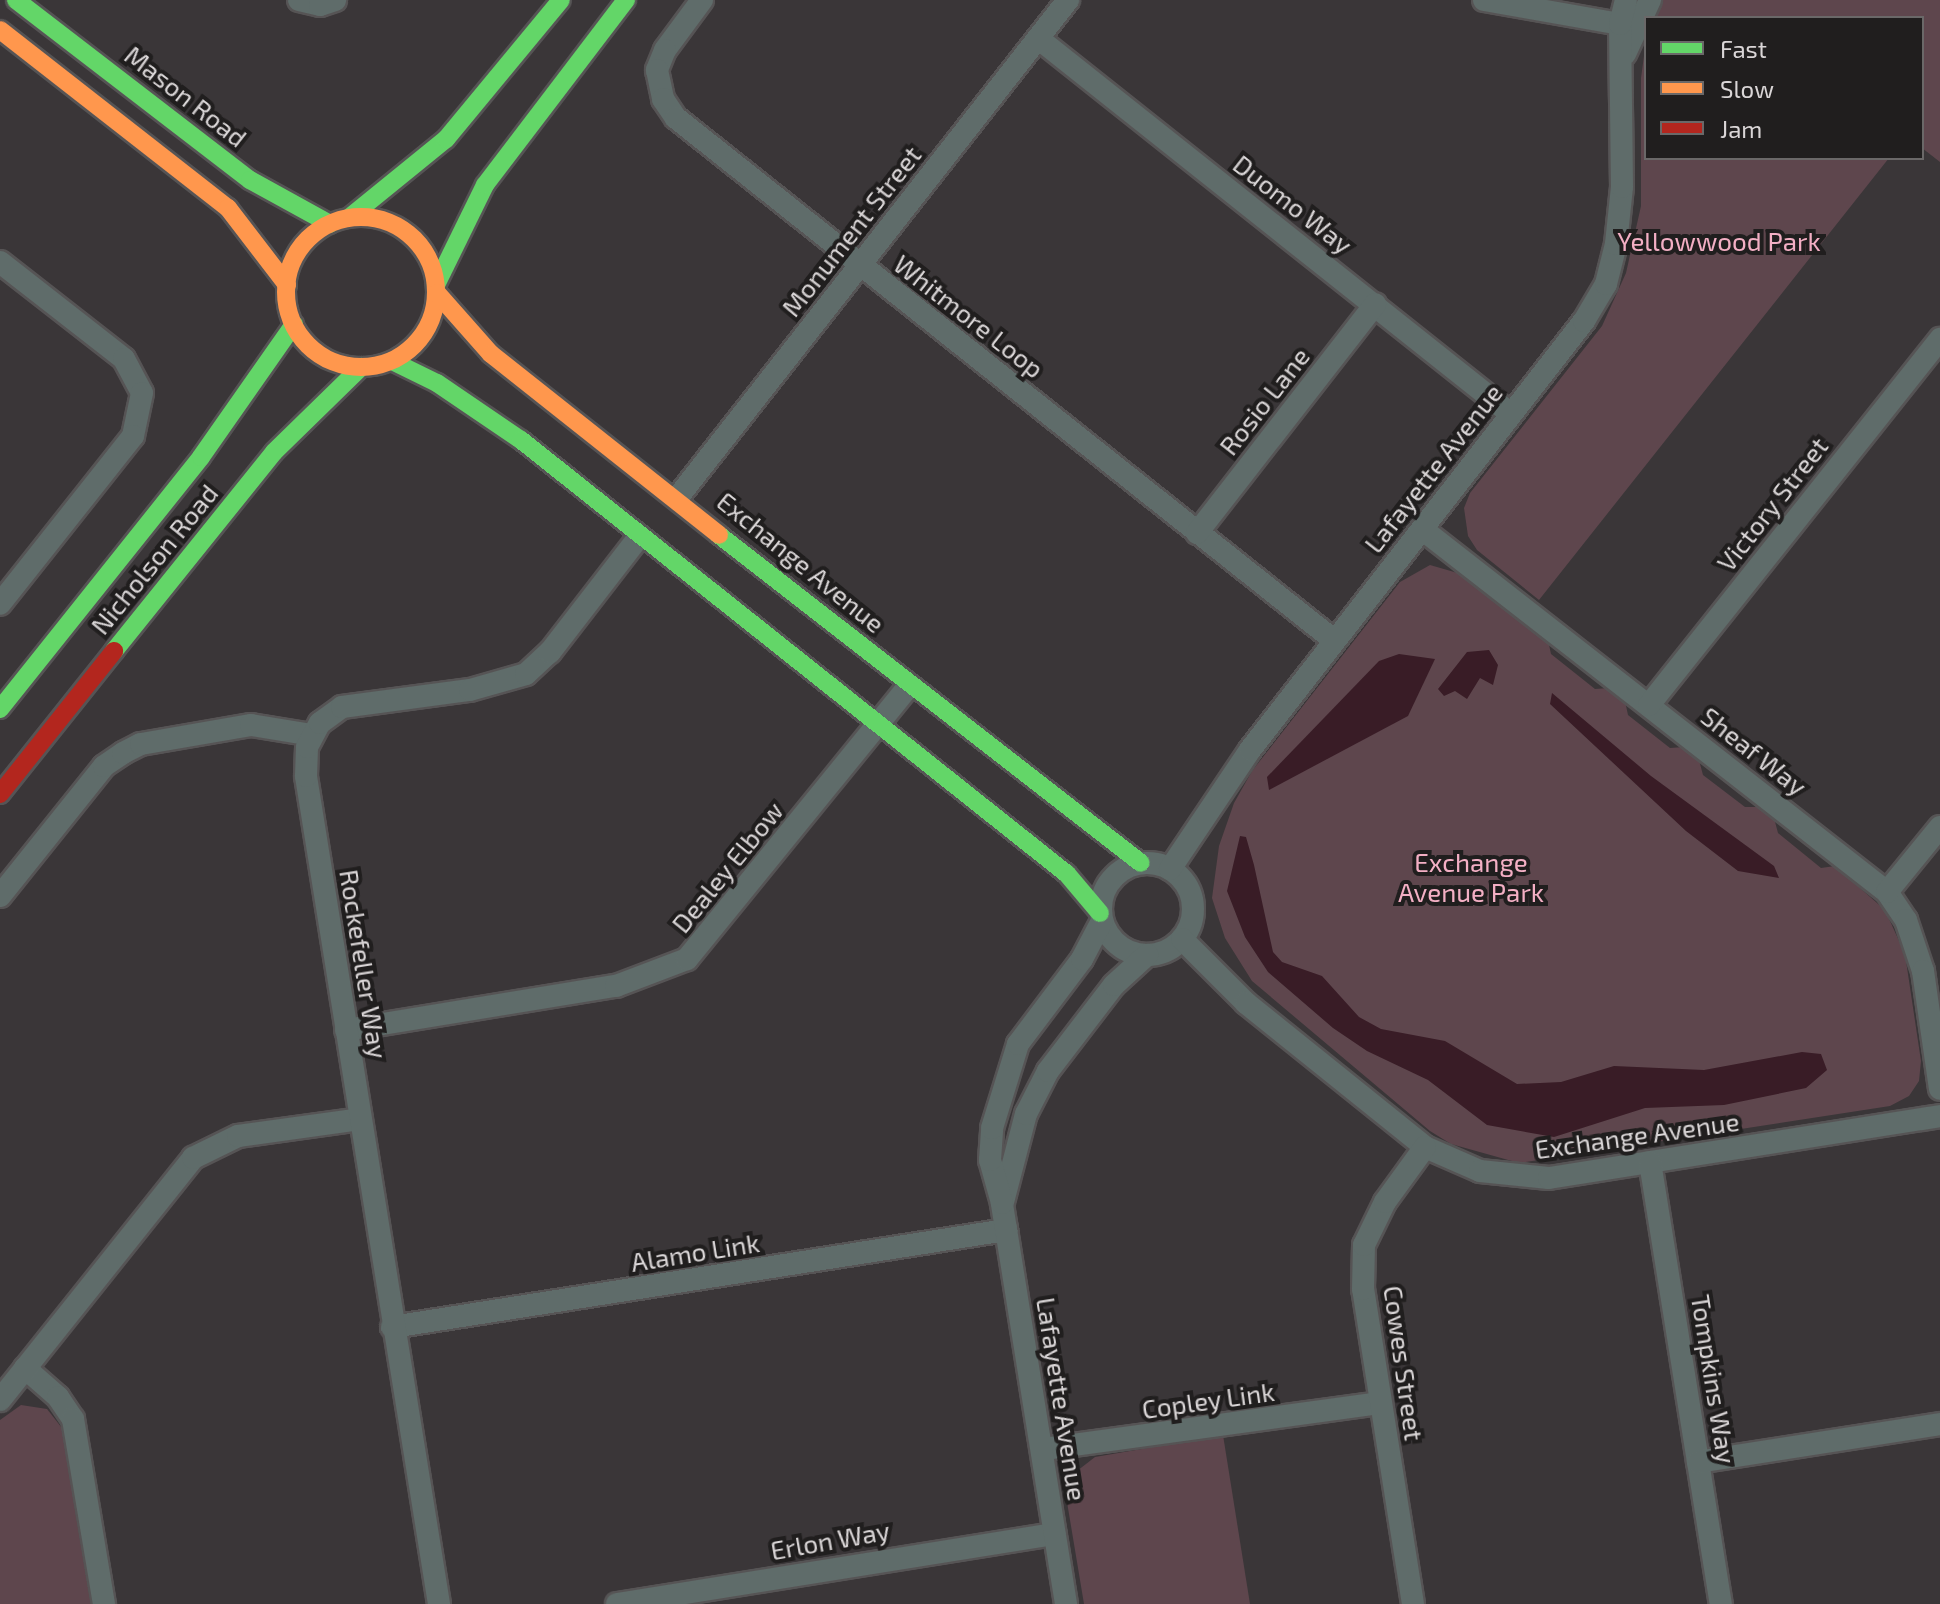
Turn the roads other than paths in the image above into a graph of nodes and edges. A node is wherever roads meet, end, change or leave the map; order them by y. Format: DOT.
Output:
graph roads {
  1 [pos="10,0"];
  2 [pos="16,0"];
  3 [pos="299,0"];
  4 [pos="335,0"];
  5 [pos="561,0"];
  6 [pos="626,0"];
  7 [pos="702,0"];
  8 [pos="1068,0"];
  9 [pos="1484,0"];
  10 [pos="1626,0"];
  11 [pos="1650,0"];
  12 [pos="0,16"];
  13 [pos="1620,24"];
  14 [pos="0,30"];
  15 [pos="1039,39"];
  16 [pos="1623,58"];
  17 [pos="350,217"];
  18 [pos="330,224"];
  19 [pos="0,262"];
  20 [pos="859,265"];
  21 [pos="287,285"];
  22 [pos="436,289"];
  23 [pos="1375,304"];
  24 [pos="294,324"];
  25 [pos="1940,339"];
  26 [pos="392,361"];
  27 [pos="361,367"];
  28 [pos="1511,414"];
  29 [pos="678,497"];
  30 [pos="1422,529"];
  31 [pos="1197,533"];
  32 [pos="638,538"];
  33 [pos="0,604"];
  34 [pos="1335,641"];
  35 [pos="909,686"];
  36 [pos="1649,705"];
  37 [pos="0,709"];
  38 [pos="877,725"];
  39 [pos="312,735"];
  40 [pos="0,794"];
  41 [pos="1940,827"];
  42 [pos="1141,863"];
  43 [pos="1170,869"];
  44 [pos="1887,892"];
  45 [pos="0,896"];
  46 [pos="1101,917"];
  47 [pos="1182,939"];
  48 [pos="1147,955"];
  49 [pos="346,1030"];
  50 [pos="1940,1089"];
  51 [pos="1940,1116"];
  52 [pos="360,1119"];
  53 [pos="1425,1147"];
  54 [pos="1650,1162"];
  55 [pos="1002,1203"];
  56 [pos="1006,1230"];
  57 [pos="392,1327"];
  58 [pos="25,1368"];
  59 [pos="0,1400"];
  60 [pos="1379,1403"];
  61 [pos="1940,1424"];
  62 [pos="1044,1449"];
  63 [pos="1698,1462"];
  64 [pos="1054,1534"];
  65 [pos="752,1594"];
  66 [pos="104,1604"];
  67 [pos="439,1604"];
  68 [pos="617,1604"];
  69 [pos="1066,1604"];
  70 [pos="1413,1604"];
  71 [pos="1721,1604"];
  1 -- 12 [label="street"];
  2 -- 18 [label="street, Mason Road"];
  3 -- 4 [label="street"];
  5 -- 17 [label="street"];
  6 -- 22 [label="street"];
  7 -- 20 [label="street, Whitmore Loop"];
  8 -- 15 [label="street, Monument Street"];
  9 -- 13 [label="street"];
  10 -- 13 [label="street, Lafayette Avenue"];
  11 -- 16 [label="street, Lafayette Avenue"];
  13 -- 16 [label="street, Lafayette Avenue"];
  14 -- 21 [label="street"];
  15 -- 20 [label="street, Monument Street"];
  15 -- 23 [label="street, Duomo Way"];
  16 -- 28 [label="street, Lafayette Avenue"];
  17 -- 18 [label="street"];
  17 -- 22 [label="street"];
  18 -- 21 [label="street"];
  19 -- 33 [label="street"];
  20 -- 29 [label="street, Monument Street"];
  20 -- 31 [label="street, Whitmore Loop"];
  21 -- 24 [label="street"];
  22 -- 26 [label="street"];
  22 -- 29 [label="street, Exchange Avenue"];
  23 -- 28 [label="street, Duomo Way"];
  23 -- 31 [label="street, Rosio Lane"];
  24 -- 27 [label="street"];
  24 -- 37 [label="street, Nicholson Road"];
  25 -- 36 [label="street, Victory Street"];
  26 -- 27 [label="street"];
  26 -- 32 [label="street"];
  27 -- 40 [label="street, Nicholson Road"];
  28 -- 30 [label="street, Lafayette Avenue"];
  29 -- 35 [label="street, Exchange Avenue"];
  30 -- 34 [label="street, Lafayette Avenue"];
  30 -- 36 [label="street, Sheaf Way"];
  31 -- 34 [label="street, Whitmore Loop"];
  32 -- 38 [label="street"];
  32 -- 39 [label="street"];
  34 -- 43 [label="street, Lafayette Avenue"];
  35 -- 38 [label="street, Dealey Elbow"];
  35 -- 42 [label="street, Exchange Avenue"];
  36 -- 44 [label="street, Sheaf Way"];
  38 -- 46 [label="street"];
  38 -- 49 [label="street, Dealey Elbow"];
  39 -- 45 [label="street"];
  39 -- 49 [label="street, Rockefeller Way"];
  41 -- 44 [label="street"];
  42 -- 43 [label="street"];
  42 -- 46 [label="street"];
  43 -- 47 [label="street"];
  44 -- 50 [label="street, Sheaf Way"];
  46 -- 48 [label="street"];
  46 -- 55 [label="street, Lafayette Avenue"];
  47 -- 48 [label="street"];
  47 -- 53 [label="street, Exchange Avenue"];
  48 -- 55 [label="street, Lafayette Avenue"];
  49 -- 52 [label="street, Rockefeller Way"];
  51 -- 54 [label="street, Exchange Avenue"];
  52 -- 57 [label="street, Rockefeller Way"];
  52 -- 58 [label="street"];
  53 -- 54 [label="street, Exchange Avenue"];
  53 -- 60 [label="street, Cowes Street"];
  54 -- 63 [label="street, Tompkins Way"];
  55 -- 56 [label="street, Lafayette Avenue"];
  56 -- 57 [label="street, Alamo Link"];
  56 -- 62 [label="street, Lafayette Avenue"];
  57 -- 67 [label="street, Rockefeller Way"];
  58 -- 59 [label="street"];
  58 -- 66 [label="street"];
  60 -- 62 [label="street, Copley Link"];
  60 -- 70 [label="street, Cowes Street"];
  61 -- 63 [label="street"];
  62 -- 64 [label="street, Lafayette Avenue"];
  63 -- 71 [label="street, Tompkins Way"];
  64 -- 65 [label="street, Erlon Way"];
  64 -- 69 [label="street, Lafayette Avenue"];
  65 -- 68 [label="street, Erlon Way"];
}
